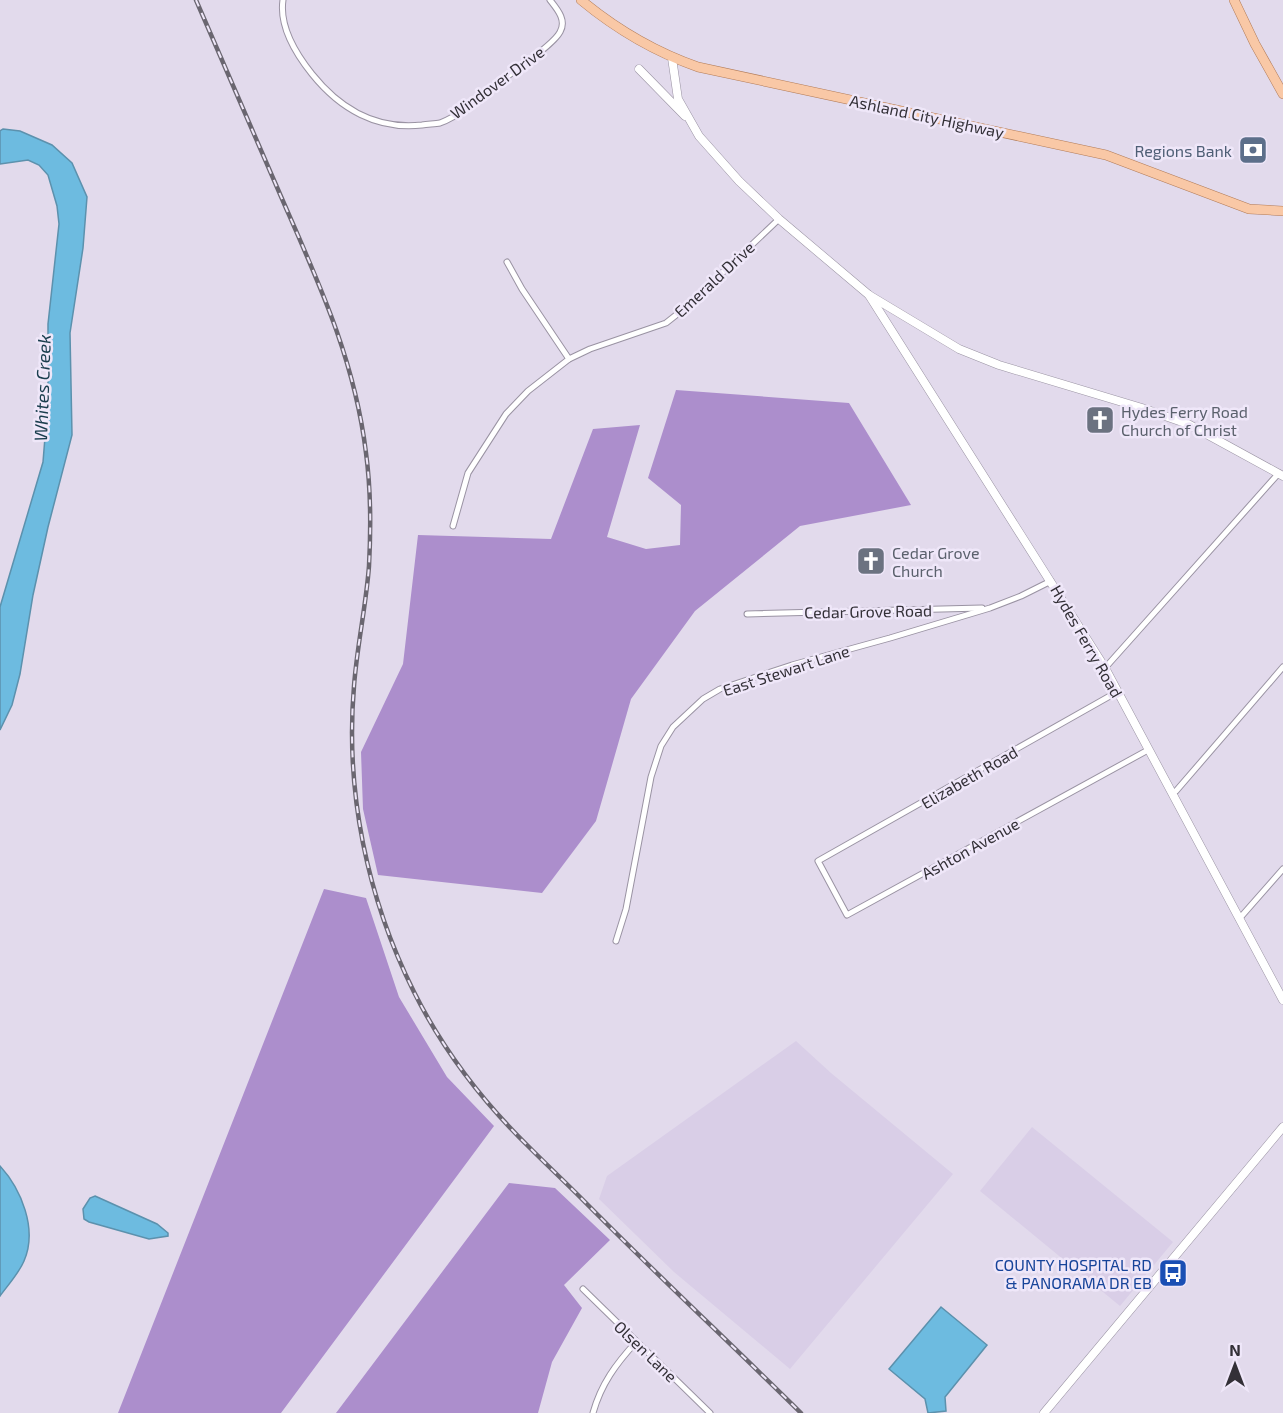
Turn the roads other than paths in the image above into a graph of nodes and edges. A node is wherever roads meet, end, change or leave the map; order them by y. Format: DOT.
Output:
graph roads {
  1 [pos="283,0"];
  2 [pos="550,0"];
  3 [pos="581,0"];
  4 [pos="1234,0"];
  5 [pos="672,58"];
  6 [pos="639,69"];
  7 [pos="1283,94"];
  8 [pos="690,121"];
  9 [pos="1282,212"];
  10 [pos="779,219"];
  11 [pos="507,262"];
  12 [pos="869,295"];
  13 [pos="569,359"];
  14 [pos="1281,475"];
  15 [pos="453,526"];
  16 [pos="1051,581"];
  17 [pos="990,608"];
  18 [pos="747,614"];
  19 [pos="1283,667"];
  20 [pos="1105,668"];
  21 [pos="1117,692"];
  22 [pos="1148,750"];
  23 [pos="1172,793"];
  24 [pos="820,860"];
  25 [pos="1283,869"];
  26 [pos="1239,920"];
  27 [pos="616,941"];
  28 [pos="1283,1000"];
  29 [pos="1283,1127"];
  30 [pos="583,1289"];
  31 [pos="636,1342"];
  32 [pos="593,1413"];
  33 [pos="710,1413"];
  34 [pos="1044,1413"];
  1 -- 2 [label="street, Windover Drive"];
  3 -- 5 [label="main road, Ashland City Highway"];
  4 -- 7 [label="main road"];
  5 -- 8 [label="street"];
  5 -- 9 [label="main road, Ashland City Highway"];
  6 -- 8 [label="street"];
  8 -- 10 [label="street"];
  10 -- 12 [label="street"];
  10 -- 13 [label="street, Emerald Drive"];
  11 -- 13 [label="street"];
  12 -- 14 [label="street"];
  12 -- 16 [label="street, Hydes Ferry Road"];
  13 -- 15 [label="street, Emerald Drive"];
  14 -- 20 [label="street"];
  16 -- 17 [label="street, East Stewart Lane"];
  16 -- 20 [label="street, Hydes Ferry Road"];
  17 -- 18 [label="street, Cedar Grove Road"];
  17 -- 27 [label="street, East Stewart Lane"];
  19 -- 23 [label="street"];
  20 -- 21 [label="street, Hydes Ferry Road"];
  21 -- 22 [label="street, Hydes Ferry Road"];
  21 -- 24 [label="street, Elizabeth Road"];
  22 -- 23 [label="street, Hydes Ferry Road"];
  22 -- 24 [label="street, Ashton Avenue"];
  23 -- 26 [label="street, Hydes Ferry Road"];
  25 -- 26 [label="street"];
  26 -- 28 [label="street, Hydes Ferry Road"];
  29 -- 34 [label="street"];
  30 -- 31 [label="street, Olsen Lane"];
  31 -- 32 [label="street"];
  31 -- 33 [label="street, Olsen Lane"];
}
